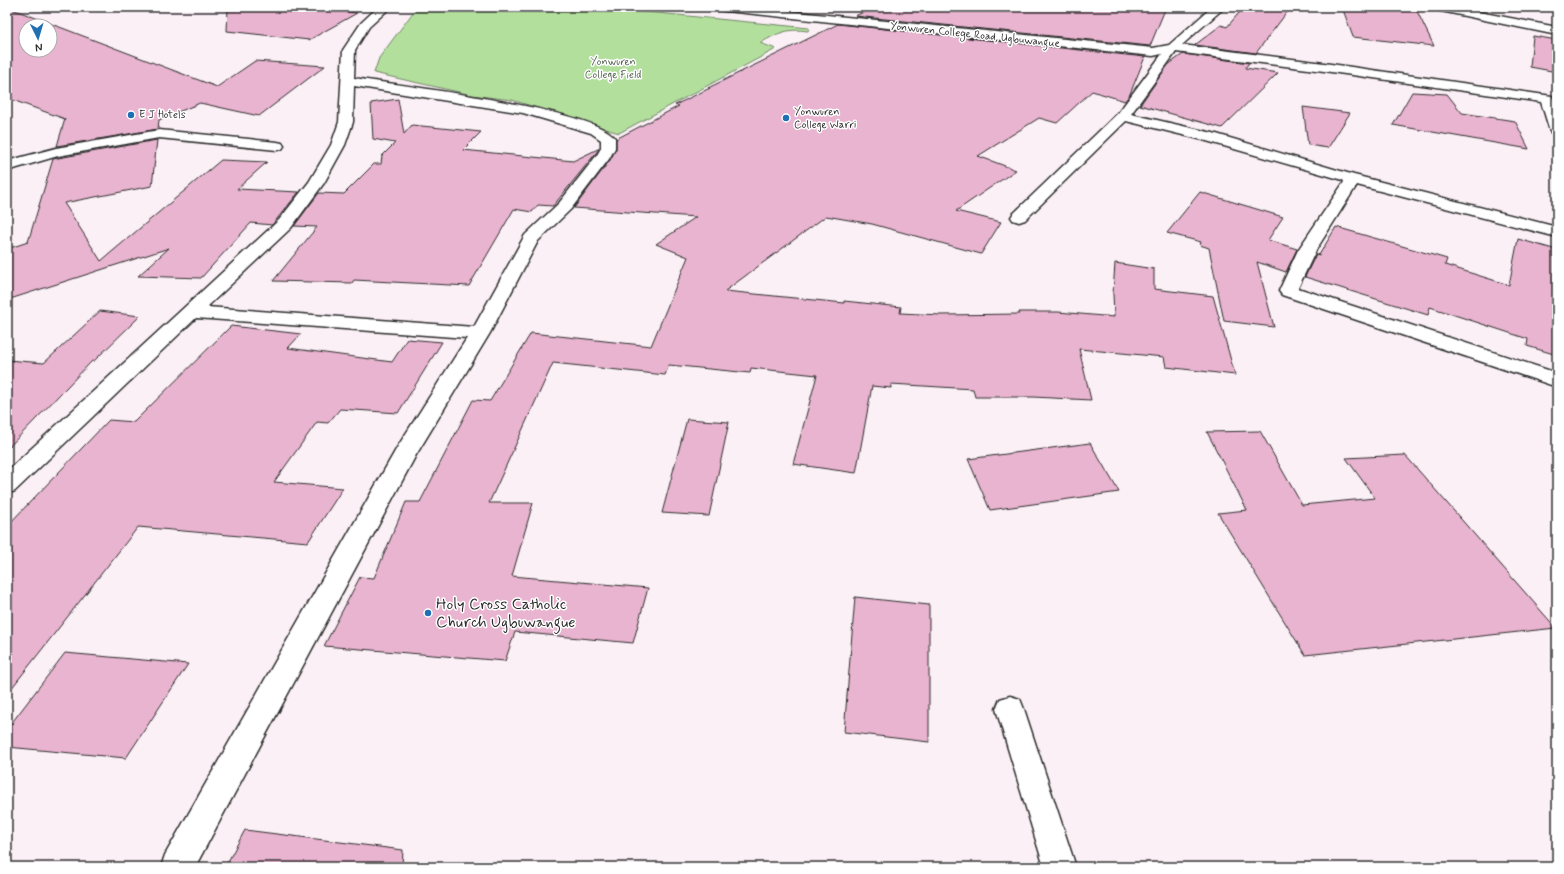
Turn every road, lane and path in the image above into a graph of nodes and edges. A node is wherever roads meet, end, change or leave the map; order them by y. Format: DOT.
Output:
graph roads {
  1 [pos="385,7"];
  2 [pos="716,7"];
  3 [pos="1436,7"];
  4 [pos="1202,8"];
  5 [pos="1217,9"];
  6 [pos="1557,31"];
  7 [pos="1173,48"];
  8 [pos="347,80"];
  9 [pos="1123,116"];
  10 [pos="1557,131"];
  11 [pos="277,146"];
  12 [pos="7,166"];
  13 [pos="1349,178"];
  14 [pos="1019,217"];
  15 [pos="1557,232"];
  16 [pos="191,312"];
  17 [pos="480,333"];
  18 [pos="1557,380"];
  19 [pos="7,485"];
  20 [pos="1010,709"];
  21 [pos="177,867"];
  22 [pos="1060,867"];
  1 -- 8 [label="street"];
  2 -- 7 [label="street, Yonwuren College Road, Ugbuwangue"];
  3 -- 6 [label="street"];
  4 -- 5 [label="street"];
  5 -- 7 [label="street"];
  7 -- 9 [label="street"];
  7 -- 10 [label="street, Yonwuren College Road, Ugbuwangue"];
  8 -- 16 [label="street"];
  8 -- 17 [label="street"];
  9 -- 13 [label="street"];
  9 -- 14 [label="street"];
  11 -- 12 [label="street"];
  13 -- 15 [label="street"];
  13 -- 18 [label="street"];
  16 -- 17 [label="street"];
  16 -- 19 [label="street"];
  17 -- 21 [label="street"];
  20 -- 22 [label="street"];
}
